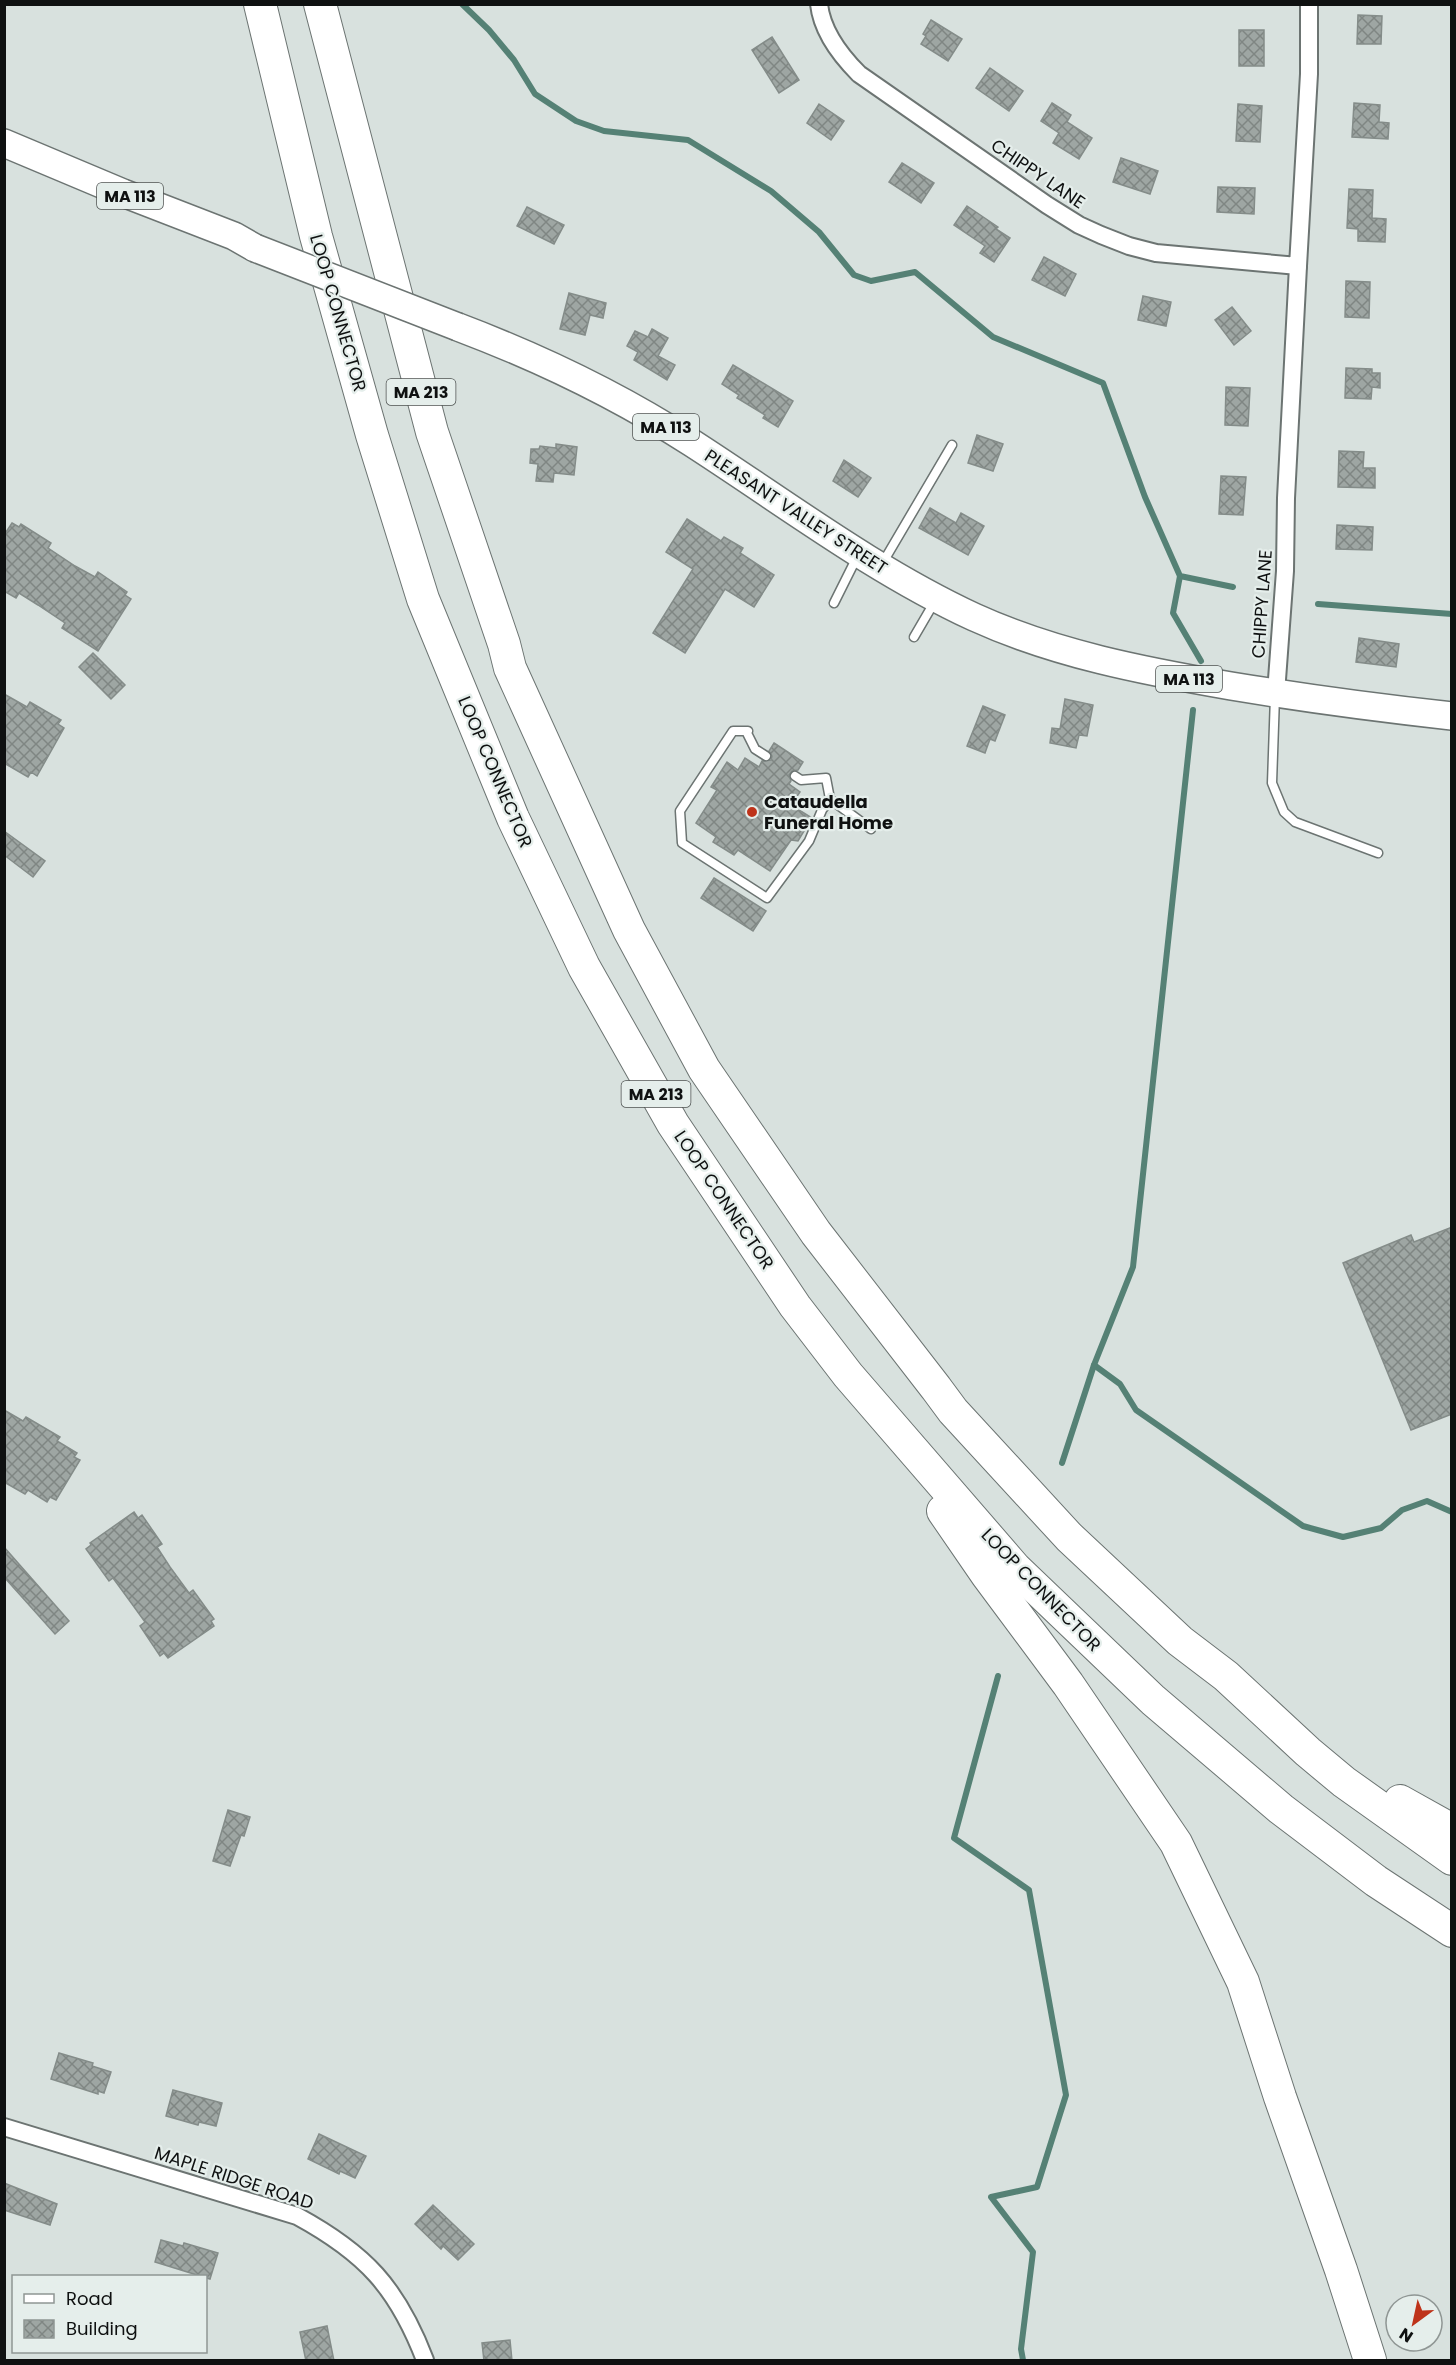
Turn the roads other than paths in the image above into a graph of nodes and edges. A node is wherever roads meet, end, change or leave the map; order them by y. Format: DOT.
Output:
graph roads {
  1 [pos="260,4"];
  2 [pos="320,4"];
  3 [pos="819,4"];
  4 [pos="1309,4"];
  5 [pos="4,143"];
  6 [pos="1298,266"];
  7 [pos="952,445"];
  8 [pos="870,560"];
  9 [pos="936,598"];
  10 [pos="834,603"];
  11 [pos="914,637"];
  12 [pos="1276,693"];
  13 [pos="1452,716"];
  14 [pos="766,756"];
  15 [pos="795,776"];
  16 [pos="830,798"];
  17 [pos="871,829"];
  18 [pos="1378,852"];
  19 [pos="848,1375"];
  20 [pos="1290,1736"];
  21 [pos="1452,1830"];
  22 [pos="1452,1859"];
  23 [pos="1452,1931"];
  24 [pos="4,2127"];
  25 [pos="425,2361"];
  26 [pos="1370,2361"];
  1 -- 19 [label="highway, LOOP CONNECTOR / MA 213"];
  2 -- 20 [label="highway, MA 213"];
  3 -- 6 [label="street, CHIPPY LANE"];
  4 -- 6 [label="street, CHIPPY LANE"];
  5 -- 8 [label="main road, PLEASANT VALLEY STREET / MA 113, bridge"];
  6 -- 12 [label="street, CHIPPY LANE"];
  7 -- 8 [label="lane"];
  8 -- 9 [label="main road, PLEASANT VALLEY STREET / MA 113"];
  8 -- 10 [label="lane"];
  9 -- 11 [label="lane"];
  9 -- 12 [label="main road, PLEASANT VALLEY STREET / MA 113"];
  12 -- 13 [label="main road, PLEASANT VALLEY STREET / MA 113"];
  12 -- 18 [label="lane"];
  14 -- 16 [label="lane"];
  15 -- 16 [label="lane"];
  16 -- 17 [label="lane"];
  19 -- 23 [label="highway, LOOP CONNECTOR / MA 213"];
  19 -- 26 [label="highway"];
  20 -- 21 [label="highway"];
  20 -- 22 [label="highway, MA 213"];
  24 -- 25 [label="street, MAPLE RIDGE ROAD"];
}
